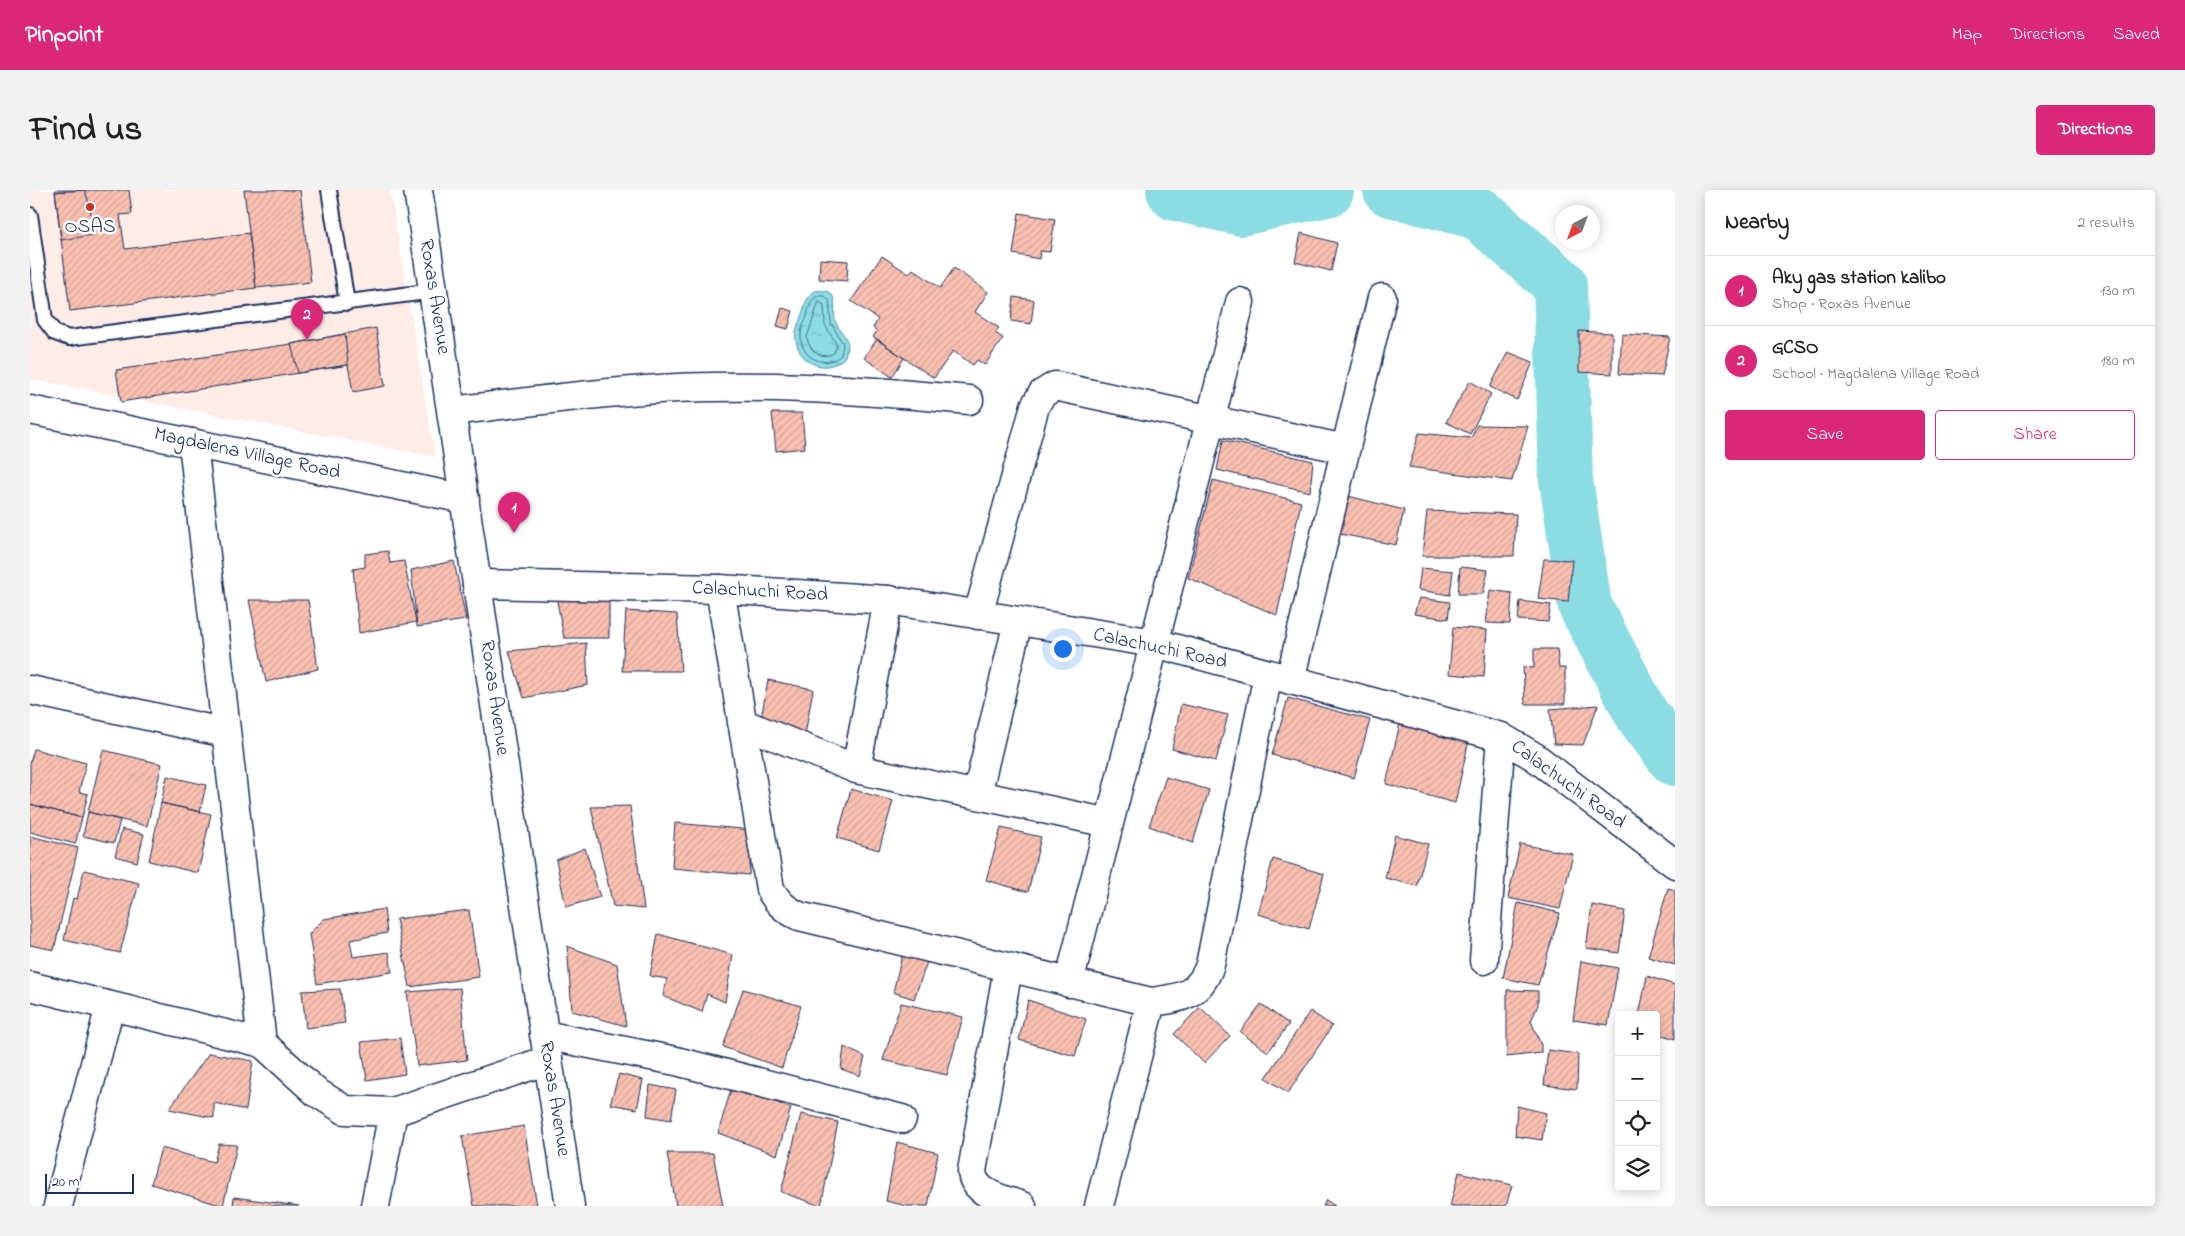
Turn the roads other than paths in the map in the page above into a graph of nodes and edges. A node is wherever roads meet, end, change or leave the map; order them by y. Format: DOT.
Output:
graph roads {
  1 [pos="329,190"];
  2 [pos="418,190"];
  3 [pos="30,214"];
  4 [pos="31,236"];
  5 [pos="434,291"];
  6 [pos="1382,298"];
  7 [pos="1240,302"];
  8 [pos="347,303"];
  9 [pos="969,400"];
  10 [pos="30,410"];
  11 [pos="452,412"];
  12 [pos="1210,420"];
  13 [pos="192,443"];
  14 [pos="1346,449"];
  15 [pos="465,499"];
  16 [pos="477,584"];
  17 [pos="720,589"];
  18 [pos="888,600"];
  19 [pos="978,615"];
  20 [pos="1018,621"];
  21 [pos="1154,643"];
  22 [pos="1279,677"];
  23 [pos="30,690"];
  24 [pos="742,723"];
  25 [pos="226,733"];
  26 [pos="1501,737"];
  27 [pos="856,769"];
  28 [pos="977,795"];
  29 [pos="1109,823"];
  30 [pos="1675,864"];
  31 [pos="1484,960"];
  32 [pos="1008,968"];
  33 [pos="1069,983"];
  34 [pos="30,986"];
  35 [pos="1151,1002"];
  36 [pos="110,1006"];
  37 [pos="262,1043"];
  38 [pos="546,1048"];
  39 [pos="393,1112"];
  40 [pos="902,1119"];
  41 [pos="58,1206"];
  42 [pos="374,1206"];
  43 [pos="570,1206"];
  44 [pos="1022,1206"];
  45 [pos="1099,1206"];
  1 -- 8 [label="lane"];
  2 -- 5 [label="street, Roxas Avenue"];
  3 -- 4 [label="lane"];
  4 -- 8 [label="lane"];
  5 -- 8 [label="lane"];
  5 -- 11 [label="street, Roxas Avenue"];
  6 -- 14 [label="street"];
  7 -- 12 [label="street"];
  9 -- 11 [label="street"];
  10 -- 13 [label="street, Magdalena Village Road"];
  11 -- 15 [label="street, Roxas Avenue"];
  12 -- 14 [label="street"];
  12 -- 19 [label="street"];
  12 -- 21 [label="street"];
  13 -- 15 [label="street, Magdalena Village Road"];
  13 -- 25 [label="street"];
  14 -- 22 [label="street"];
  15 -- 16 [label="street, Roxas Avenue"];
  16 -- 17 [label="street, Calachuchi Road"];
  16 -- 38 [label="street, Roxas Avenue"];
  17 -- 18 [label="street, Calachuchi Road"];
  17 -- 24 [label="street"];
  18 -- 19 [label="street, Calachuchi Road"];
  18 -- 27 [label="street"];
  19 -- 20 [label="street, Calachuchi Road"];
  20 -- 21 [label="street, Calachuchi Road"];
  20 -- 28 [label="street"];
  21 -- 22 [label="street, Calachuchi Road"];
  21 -- 29 [label="street"];
  22 -- 26 [label="street, Calachuchi Road"];
  22 -- 35 [label="street"];
  23 -- 25 [label="street"];
  24 -- 27 [label="street"];
  24 -- 32 [label="street"];
  25 -- 37 [label="street"];
  26 -- 30 [label="street, Calachuchi Road"];
  26 -- 31 [label="street"];
  27 -- 28 [label="street"];
  28 -- 29 [label="street"];
  29 -- 33 [label="street"];
  32 -- 33 [label="street"];
  32 -- 44 [label="street"];
  33 -- 35 [label="street"];
  34 -- 36 [label="street"];
  35 -- 45 [label="street"];
  36 -- 37 [label="street"];
  36 -- 41 [label="street"];
  37 -- 39 [label="street"];
  38 -- 39 [label="street"];
  38 -- 40 [label="street"];
  38 -- 43 [label="street, Roxas Avenue"];
  39 -- 42 [label="street"];
}
